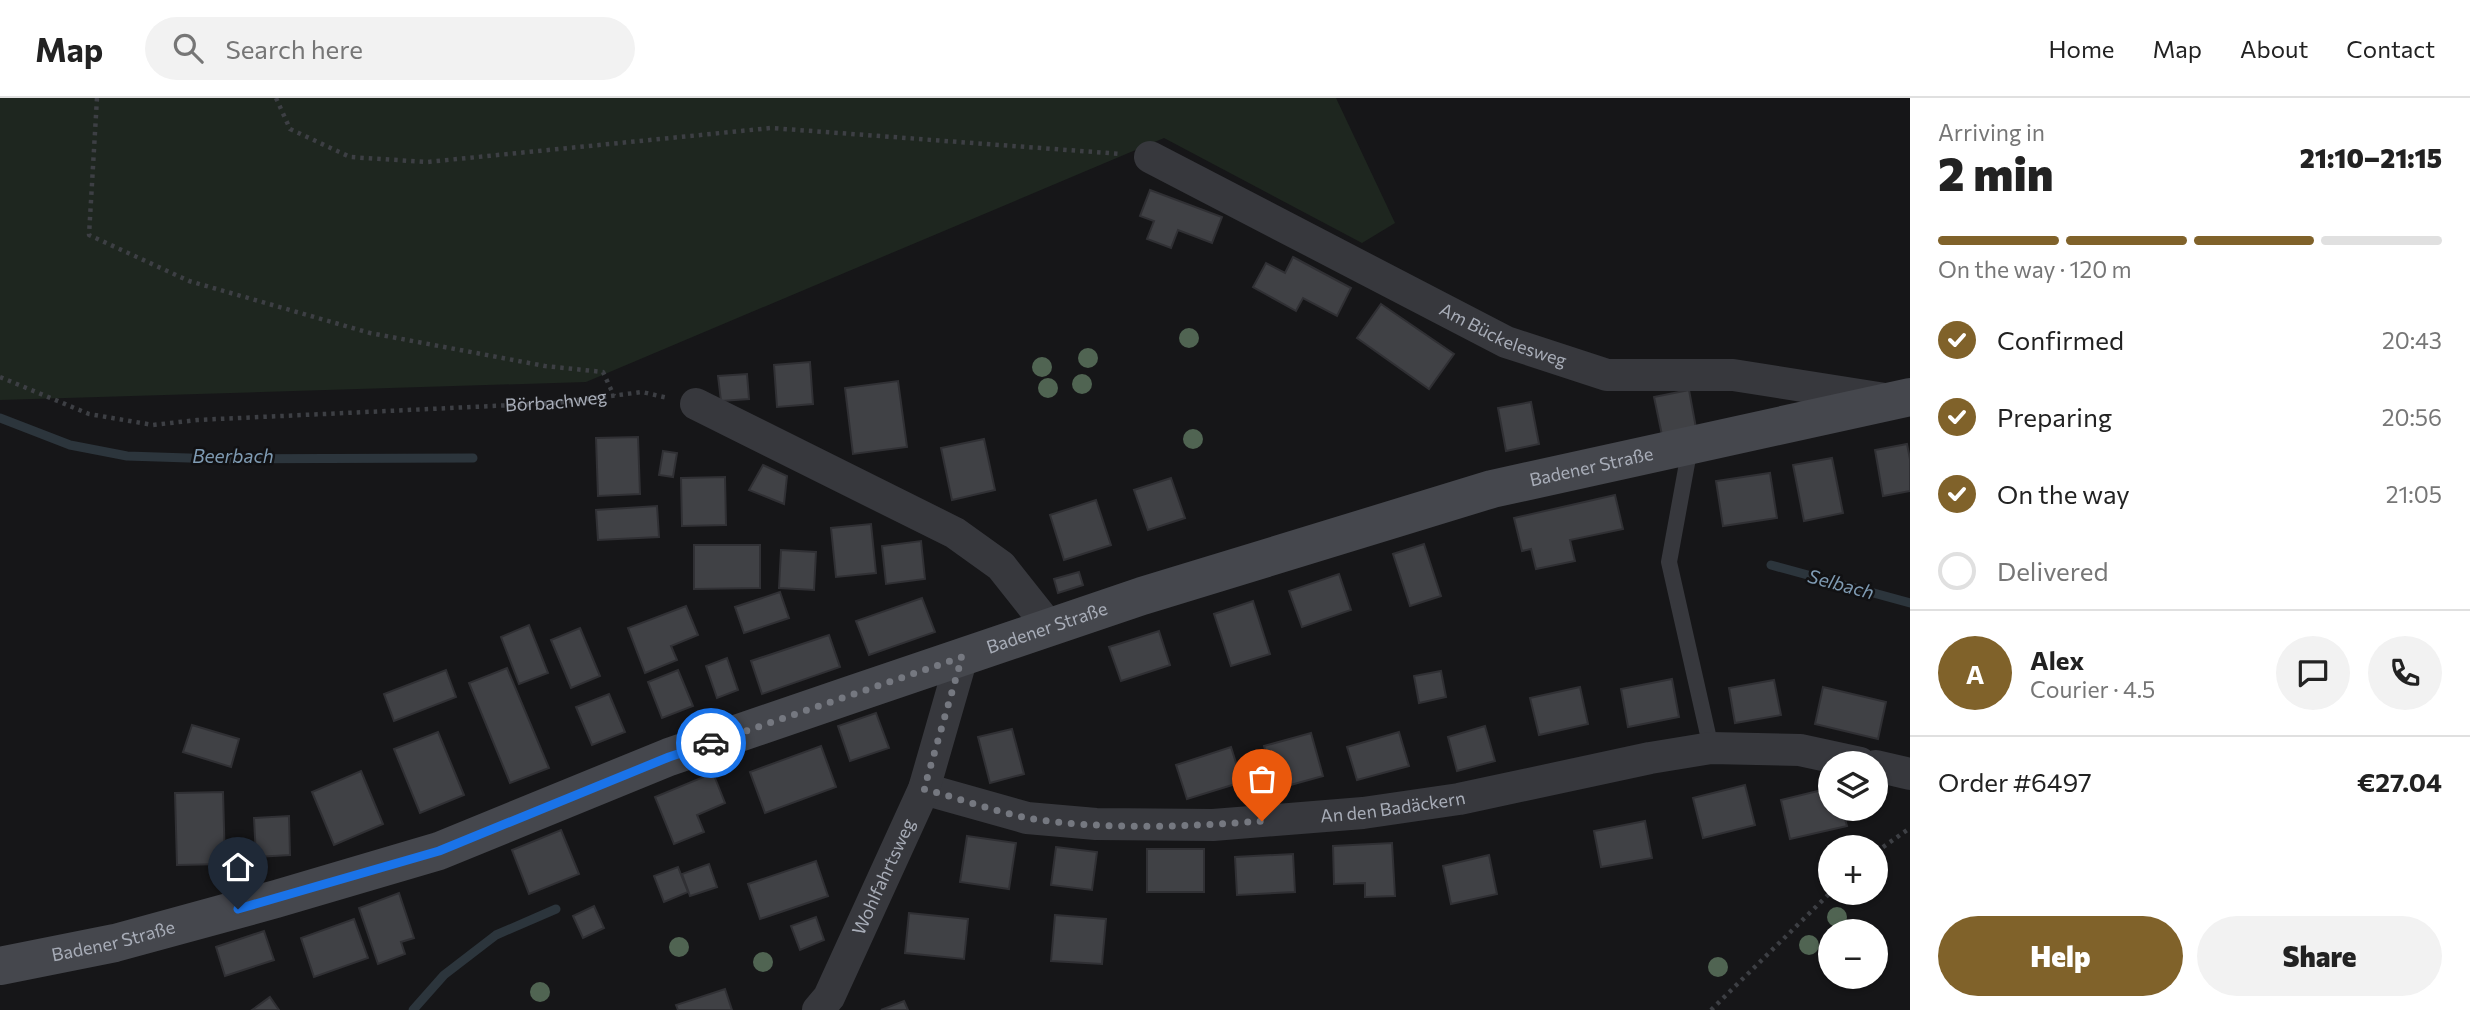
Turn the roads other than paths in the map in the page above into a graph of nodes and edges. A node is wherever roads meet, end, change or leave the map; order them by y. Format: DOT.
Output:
graph roads {
  1 [pos="1150,157"];
  2 [pos="1900,398"];
  3 [pos="696,404"];
  4 [pos="1690,447"];
  5 [pos="1050,628"];
  6 [pos="962,657"];
  7 [pos="1711,748"];
  8 [pos="1818,754"];
  9 [pos="1888,769"];
  10 [pos="1910,774"];
  11 [pos="924,789"];
  12 [pos="0,966"];
  13 [pos="818,1010"];
  1 -- 2 [label="street, Am Bückelesweg"];
  2 -- 4 [label="main road, Badener Straße"];
  3 -- 5 [label="street"];
  4 -- 5 [label="main road, Badener Straße"];
  4 -- 7 [label="lane"];
  5 -- 6 [label="main road, Badener Straße"];
  6 -- 11 [label="street, Wohlfahrtsweg"];
  6 -- 12 [label="main road, Badener Straße"];
  7 -- 8 [label="street, An den Badäckern"];
  7 -- 11 [label="street, An den Badäckern"];
  9 -- 10 [label="street"];
  11 -- 13 [label="street, Wohlfahrtsweg"];
}
